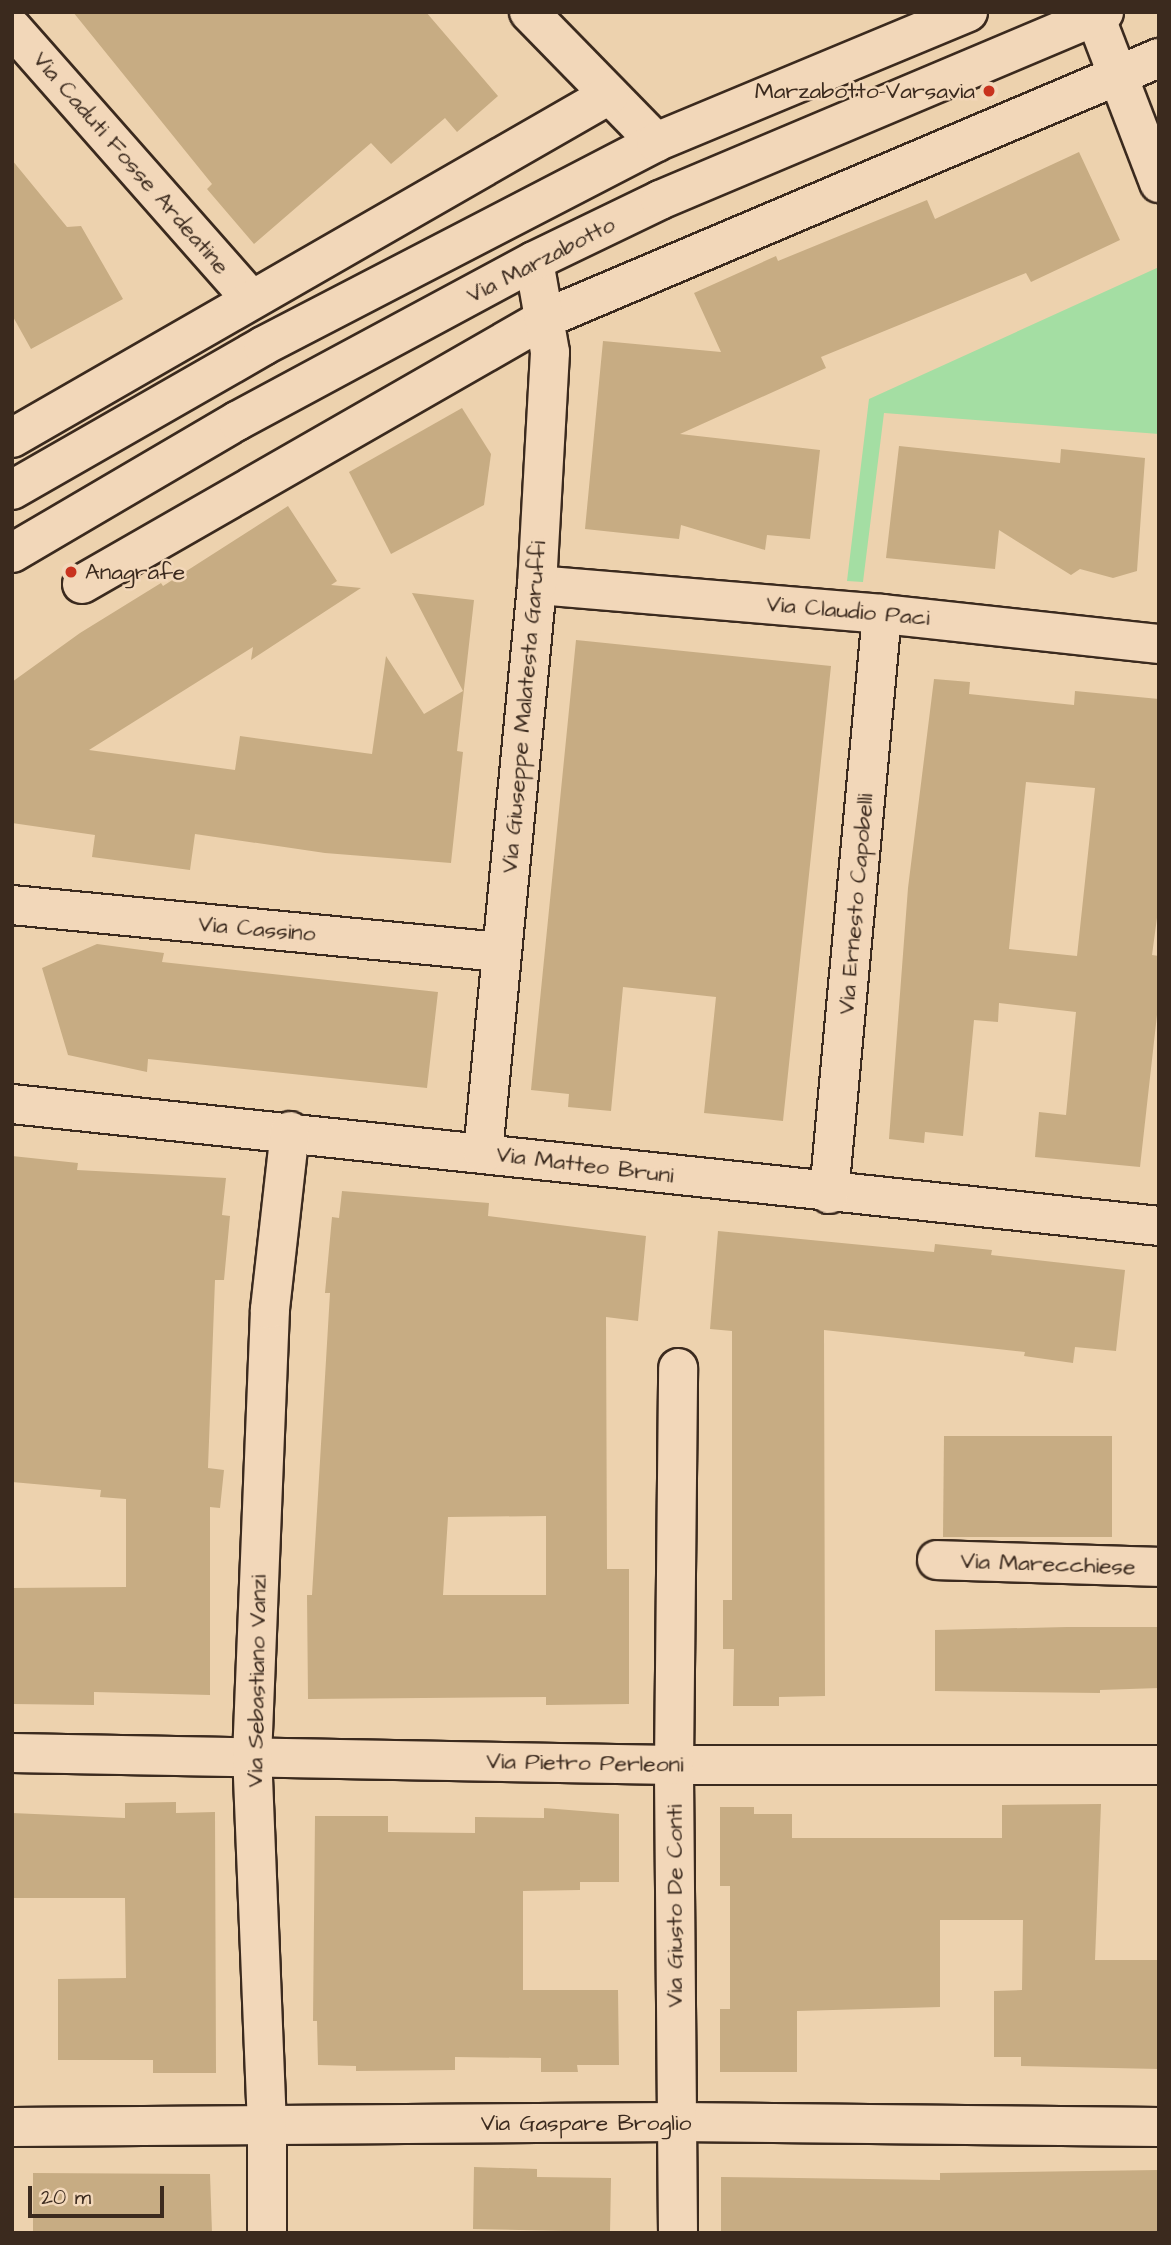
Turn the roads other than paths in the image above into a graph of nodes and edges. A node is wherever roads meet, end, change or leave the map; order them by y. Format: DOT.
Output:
graph roads {
  1 [pos="529,12"];
  2 [pos="968,12"];
  3 [pos="1099,14"];
  4 [pos="12,28"];
  5 [pos="1159,58"];
  6 [pos="1118,76"];
  7 [pos="610,95"];
  8 [pos="656,142"];
  9 [pos="1159,183"];
  10 [pos="534,261"];
  11 [pos="250,298"];
  12 [pos="544,318"];
  13 [pos="12,438"];
  14 [pos="12,490"];
  15 [pos="12,553"];
  16 [pos="82,584"];
  17 [pos="537,584"];
  18 [pos="882,614"];
  19 [pos="1159,644"];
  20 [pos="12,905"];
  21 [pos="502,952"];
  22 [pos="12,1104"];
  23 [pos="290,1131"];
  24 [pos="483,1153"];
  25 [pos="829,1194"];
  26 [pos="1159,1226"];
  27 [pos="678,1368"];
  28 [pos="937,1560"];
  29 [pos="1159,1567"];
  30 [pos="12,1753"];
  31 [pos="253,1758"];
  32 [pos="674,1765"];
  33 [pos="1159,1765"];
  34 [pos="677,2122"];
  35 [pos="267,2126"];
  36 [pos="12,2127"];
  37 [pos="1159,2127"];
  38 [pos="267,2233"];
  39 [pos="678,2233"];
  1 -- 7 [label="street"];
  2 -- 8 [label="street"];
  3 -- 6 [label="street, Via Marzabotto"];
  3 -- 10 [label="street, Via Marzabotto"];
  4 -- 11 [label="street, Via Caduti Fosse Ardeatine"];
  5 -- 6 [label="street"];
  6 -- 9 [label="street, Via Marzabotto"];
  6 -- 12 [label="street"];
  7 -- 8 [label="street"];
  7 -- 11 [label="street"];
  8 -- 14 [label="street"];
  10 -- 12 [label="street, Via Giuseppe Malatesta Garuffi"];
  10 -- 15 [label="street, Via Marzabotto"];
  11 -- 13 [label="street"];
  12 -- 16 [label="street"];
  12 -- 17 [label="street, Via Giuseppe Malatesta Garuffi"];
  17 -- 18 [label="street, Via Claudio Paci"];
  17 -- 21 [label="street, Via Giuseppe Malatesta Garuffi"];
  18 -- 19 [label="street, Via Claudio Paci"];
  18 -- 25 [label="street, Via Ernesto Capobelli"];
  20 -- 21 [label="street, Via Cassino"];
  21 -- 24 [label="street, Via Giuseppe Malatesta Garuffi"];
  22 -- 23 [label="street, Via Matteo Bruni"];
  23 -- 24 [label="street, Via Matteo Bruni"];
  23 -- 31 [label="street, Via Sebastiano Vanzi"];
  24 -- 25 [label="street, Via Matteo Bruni"];
  25 -- 26 [label="street, Via Matteo Bruni"];
  27 -- 32 [label="street, Via Giusto De Conti"];
  28 -- 29 [label="street, Via Marecchiese"];
  30 -- 31 [label="street, Via Pietro Perleoni"];
  31 -- 32 [label="street, Via Pietro Perleoni"];
  31 -- 35 [label="street, Via Sebastiano Vanzi"];
  32 -- 33 [label="street, Via Pietro Perleoni"];
  32 -- 34 [label="street, Via Giusto De Conti"];
  34 -- 35 [label="street, Via Gaspare Broglio"];
  34 -- 37 [label="street, Via Gaspare Broglio"];
  34 -- 39 [label="street, Via Giusto De Conti"];
  35 -- 36 [label="street, Via Gaspare Broglio"];
  35 -- 38 [label="street, Via Sebastiano Vanzi"];
}
